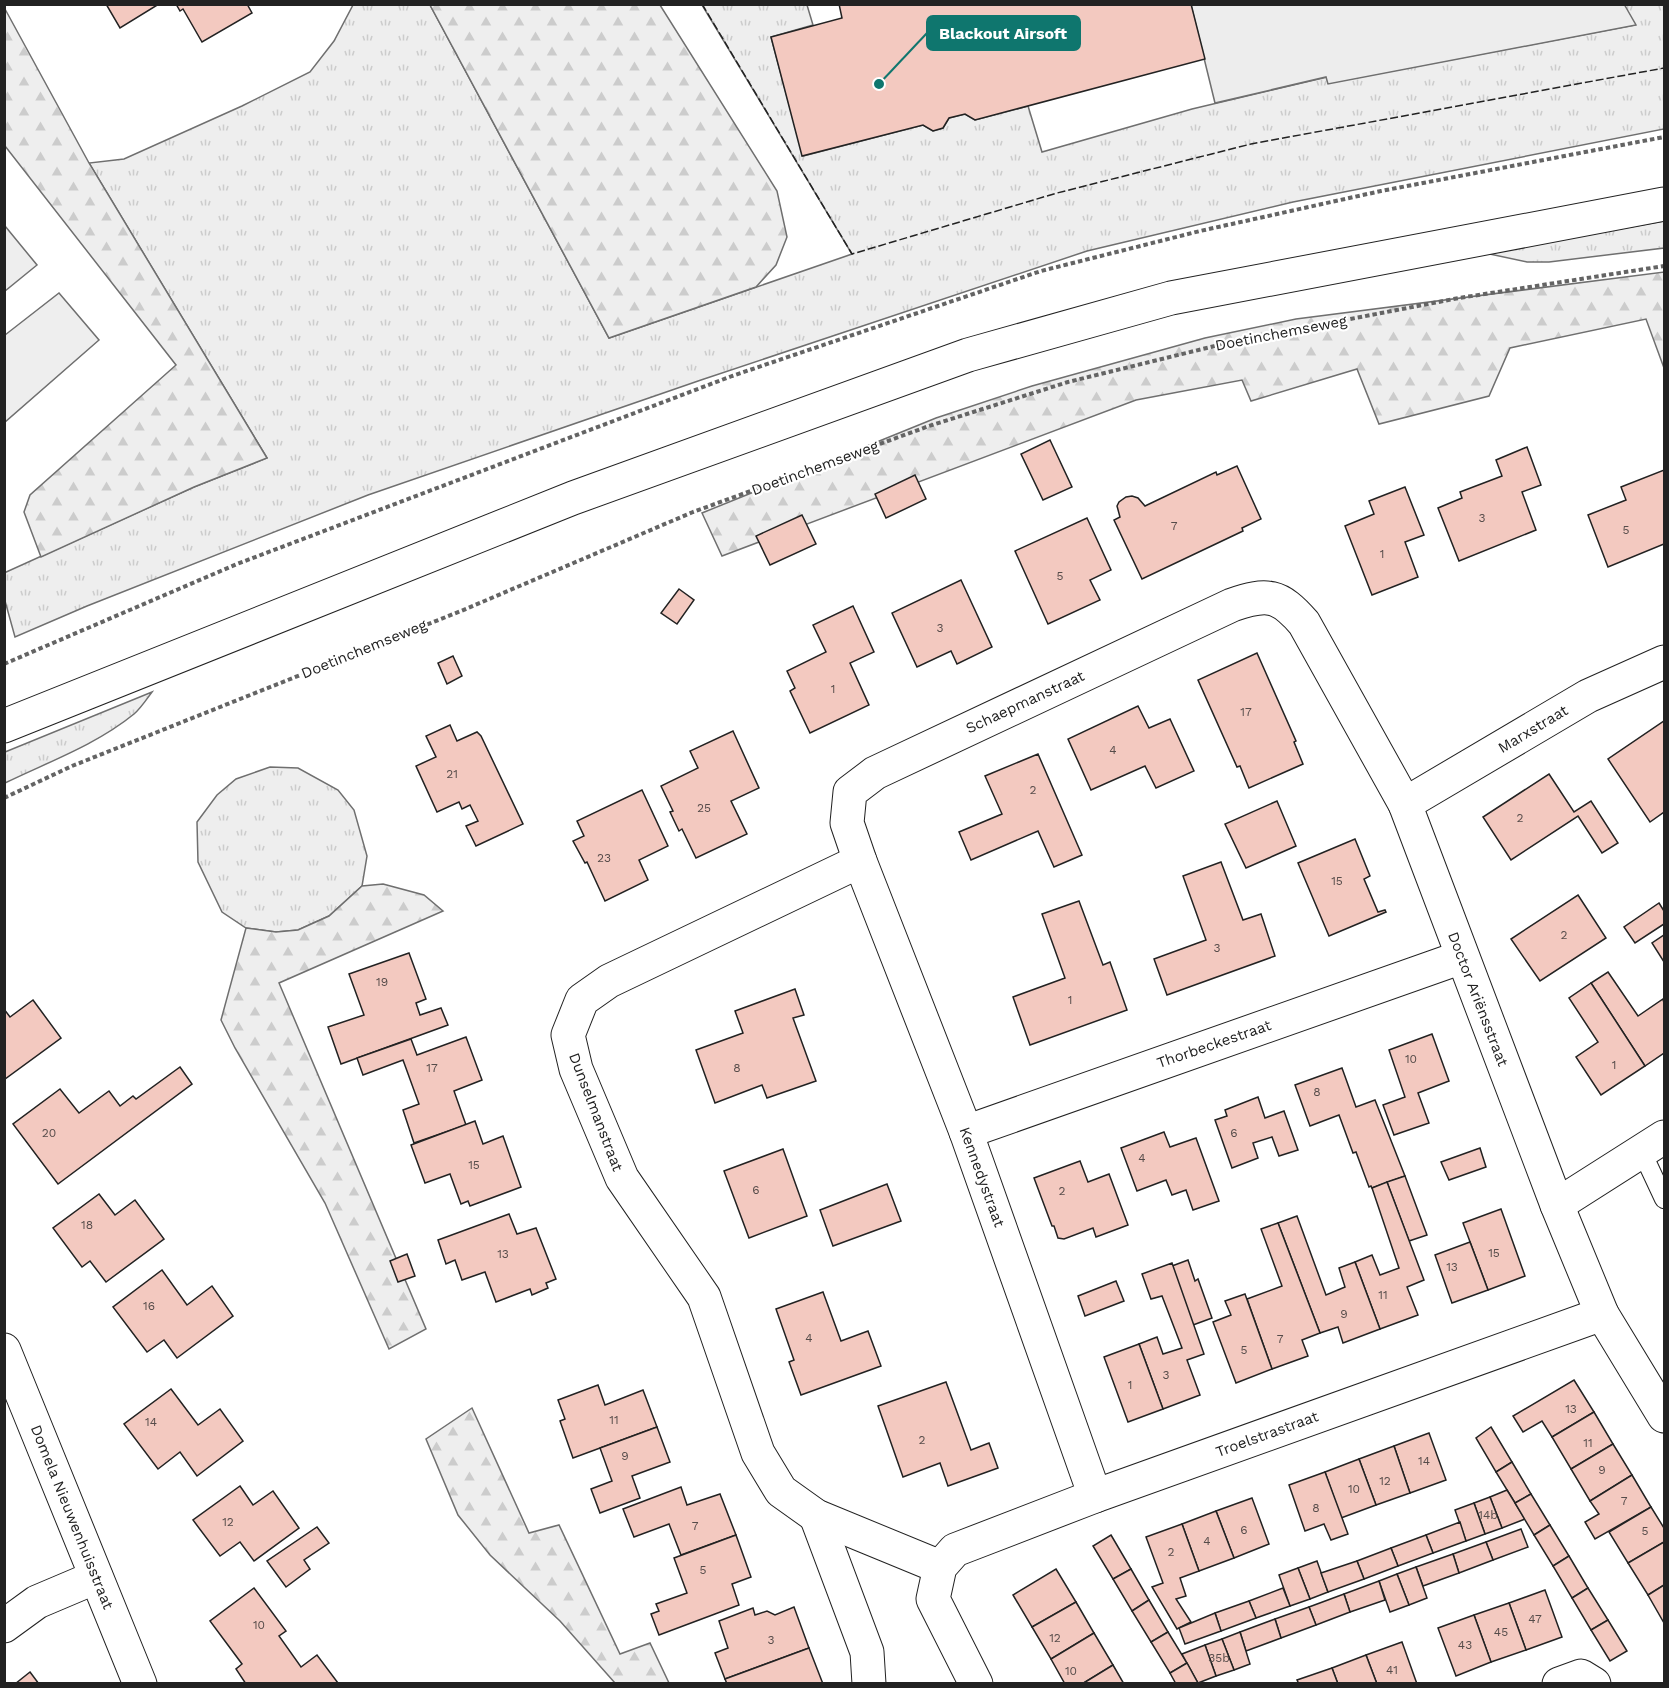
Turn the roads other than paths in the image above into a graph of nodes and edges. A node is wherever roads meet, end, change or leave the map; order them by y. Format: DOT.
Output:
graph roads {
  1 [pos="1665,204"];
  2 [pos="1272,597"];
  3 [pos="1665,662"];
  4 [pos="4,726"];
  5 [pos="1405,804"];
  6 [pos="860,861"];
  7 [pos="1462,957"];
  8 [pos="966,1132"];
  9 [pos="1653,1144"];
  10 [pos="1665,1199"];
  11 [pos="1557,1205"];
  12 [pos="1602,1314"];
  13 [pos="4,1350"];
  14 [pos="1665,1416"];
  15 [pos="1095,1496"];
  16 [pos="816,1516"];
  17 [pos="940,1567"];
  18 [pos="96,1577"];
  19 [pos="4,1626"];
  20 [pos="140,1683"];
  21 [pos="869,1683"];
  22 [pos="976,1683"];
  23 [pos="1559,1683"];
  24 [pos="1593,1683"];
  1 -- 4 [label="street"];
  2 -- 5 [label="street, Doctor Ariënsstraat"];
  2 -- 6 [label="street, Schaepmanstraat"];
  3 -- 5 [label="street, Marxstraat"];
  5 -- 7 [label="street, Doctor Ariënsstraat"];
  6 -- 8 [label="street, Kennedystraat"];
  6 -- 16 [label="street, Dunselmanstraat"];
  7 -- 8 [label="street, Thorbeckestraat"];
  7 -- 11 [label="street, Doctor Ariënsstraat"];
  8 -- 15 [label="street, Kennedystraat"];
  9 -- 10 [label="lane"];
  9 -- 11 [label="street"];
  11 -- 12 [label="street, Doctor Ariënsstraat"];
  12 -- 14 [label="street, Doctor Ariënsstraat"];
  12 -- 15 [label="street, Troelstrastraat"];
  13 -- 18 [label="street, Domela Nieuwenhuisstraat"];
  15 -- 17 [label="street, Troelstrastraat"];
  16 -- 17 [label="street, Dunselmanstraat"];
  16 -- 21 [label="street"];
  17 -- 22 [label="street"];
  18 -- 19 [label="street"];
  18 -- 20 [label="street, Domela Nieuwenhuisstraat"];
  23 -- 24 [label="street"];
}
